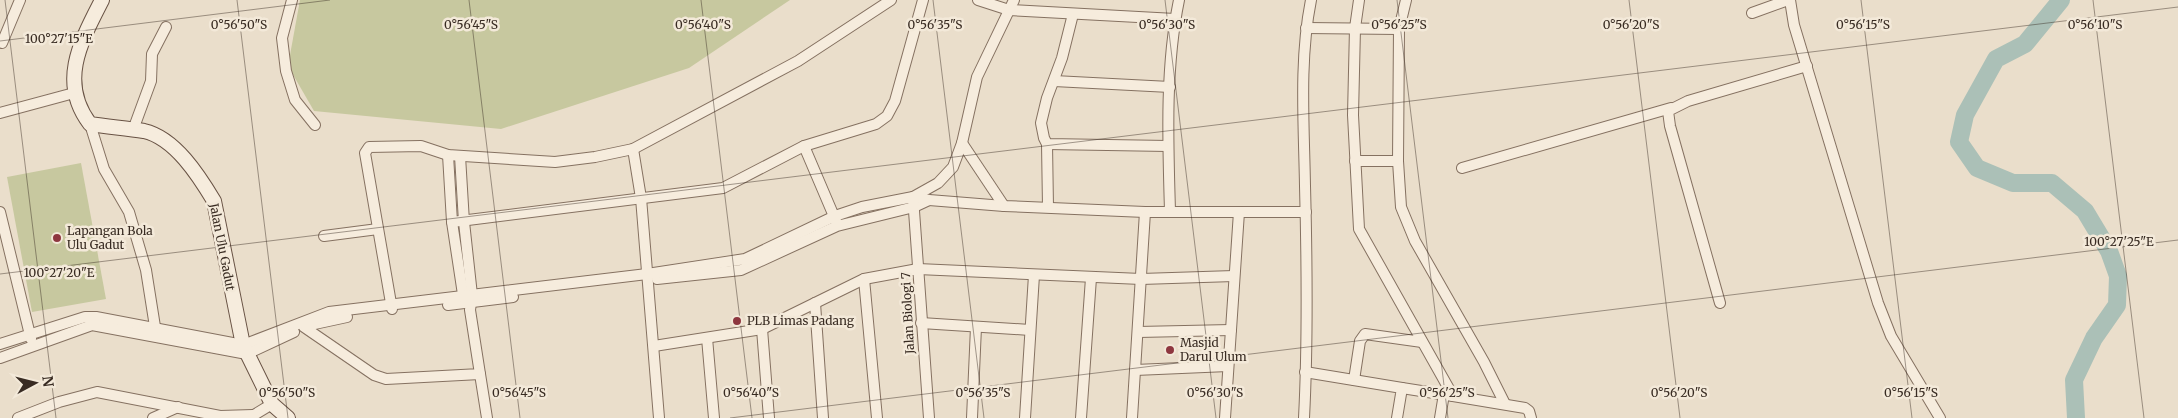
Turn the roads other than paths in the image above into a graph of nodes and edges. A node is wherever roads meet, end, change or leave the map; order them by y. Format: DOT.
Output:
graph roads {
  1 [pos="20,0"];
  2 [pos="101,0"];
  3 [pos="292,0"];
  4 [pos="891,0"];
  5 [pos="923,0"];
  6 [pos="978,0"];
  7 [pos="1014,0"];
  8 [pos="1179,0"];
  9 [pos="1311,0"];
  10 [pos="1359,0"];
  11 [pos="1406,0"];
  12 [pos="1789,0"];
  13 [pos="1009,10"];
  14 [pos="1752,13"];
  15 [pos="1073,14"];
  16 [pos="1175,19"];
  17 [pos="166,27"];
  18 [pos="0,28"];
  19 [pos="1306,28"];
  20 [pos="1355,28"];
  21 [pos="1399,29"];
  22 [pos="1,45"];
  23 [pos="1806,66"];
  24 [pos="1054,80"];
  25 [pos="1170,87"];
  26 [pos="74,93"];
  27 [pos="1671,108"];
  28 [pos="0,113"];
  29 [pos="90,124"];
  30 [pos="315,125"];
  31 [pos="133,130"];
  32 [pos="962,143"];
  33 [pos="1047,144"];
  34 [pos="804,146"];
  35 [pos="1168,146"];
  36 [pos="634,149"];
  37 [pos="448,155"];
  38 [pos="460,156"];
  39 [pos="1355,161"];
  40 [pos="1398,161"];
  41 [pos="1462,168"];
  42 [pos="641,198"];
  43 [pos="913,202"];
  44 [pos="1004,206"];
  45 [pos="1048,207"];
  46 [pos="1170,211"];
  47 [pos="0,212"];
  48 [pos="1145,212"];
  49 [pos="1239,212"];
  50 [pos="1306,212"];
  51 [pos="836,221"];
  52 [pos="452,222"];
  53 [pos="464,222"];
  54 [pos="378,229"];
  55 [pos="324,236"];
  56 [pos="918,269"];
  57 [pos="1034,275"];
  58 [pos="1234,276"];
  59 [pos="648,277"];
  60 [pos="1092,278"];
  61 [pos="1141,279"];
  62 [pos="864,280"];
  63 [pos="468,301"];
  64 [pos="815,303"];
  65 [pos="1720,303"];
  66 [pos="392,308"];
  67 [pos="921,323"];
  68 [pos="303,325"];
  69 [pos="976,327"];
  70 [pos="762,329"];
  71 [pos="1030,330"];
  72 [pos="1231,330"];
  73 [pos="1138,332"];
  74 [pos="156,333"];
  75 [pos="30,334"];
  76 [pos="707,338"];
  77 [pos="1422,342"];
  78 [pos="0,344"];
  79 [pos="32,346"];
  80 [pos="654,346"];
  81 [pos="245,350"];
  82 [pos="0,358"];
  83 [pos="1228,366"];
  84 [pos="1135,370"];
  85 [pos="1305,372"];
  86 [pos="480,374"];
  87 [pos="1354,380"];
  88 [pos="1402,388"];
  89 [pos="1448,395"];
  90 [pos="1505,404"];
  91 [pos="178,407"];
  92 [pos="279,413"];
  93 [pos="28,416"];
  94 [pos="251,417"];
  95 [pos="18,418"];
  96 [pos="153,418"];
  97 [pos="487,418"];
  98 [pos="659,418"];
  99 [pos="714,418"];
  100 [pos="769,418"];
  101 [pos="823,418"];
  102 [pos="876,418"];
  103 [pos="929,418"];
  104 [pos="972,418"];
  105 [pos="1025,418"];
  106 [pos="1081,418"];
  107 [pos="1132,418"];
  108 [pos="1226,418"];
  109 [pos="1304,418"];
  110 [pos="1397,418"];
  111 [pos="1440,418"];
  112 [pos="1531,418"];
  113 [pos="1940,418"];
  1 -- 22 [label="street"];
  2 -- 26 [label="street"];
  3 -- 30 [label="street"];
  4 -- 36 [label="street"];
  5 -- 34 [label="street"];
  6 -- 13 [label="street"];
  7 -- 13 [label="street"];
  8 -- 16 [label="street"];
  9 -- 19 [label="street"];
  10 -- 20 [label="street"];
  11 -- 21 [label="street"];
  12 -- 14 [label="street"];
  12 -- 23 [label="street"];
  13 -- 15 [label="street"];
  13 -- 32 [label="street"];
  15 -- 16 [label="street"];
  15 -- 24 [label="street"];
  16 -- 25 [label="street"];
  17 -- 31 [label="street"];
  18 -- 22 [label="street"];
  19 -- 20 [label="street"];
  19 -- 50 [label="street"];
  20 -- 21 [label="street"];
  20 -- 39 [label="street"];
  21 -- 40 [label="street"];
  23 -- 27 [label="street"];
  23 -- 113 [label="street"];
  24 -- 25 [label="street"];
  24 -- 33 [label="street"];
  25 -- 35 [label="street"];
  26 -- 28 [label="street"];
  26 -- 29 [label="street"];
  27 -- 41 [label="street"];
  27 -- 65 [label="street"];
  29 -- 31 [label="street, Jalan Ulu Gadut"];
  29 -- 74 [label="street"];
  31 -- 81 [label="street, Jalan Ulu Gadut"];
  32 -- 43 [label="street"];
  32 -- 44 [label="street"];
  33 -- 35 [label="street"];
  33 -- 45 [label="street"];
  34 -- 42 [label="street"];
  34 -- 51 [label="street"];
  35 -- 46 [label="street"];
  36 -- 38 [label="street"];
  36 -- 42 [label="street"];
  37 -- 38 [label="street"];
  37 -- 52 [label="street"];
  37 -- 54 [label="street"];
  38 -- 53 [label="street"];
  39 -- 40 [label="street"];
  39 -- 77 [label="street"];
  40 -- 90 [label="street"];
  42 -- 53 [label="street"];
  42 -- 59 [label="street"];
  43 -- 44 [label="street"];
  43 -- 51 [label="street"];
  43 -- 56 [label="street, Jalan Biologi 7"];
  44 -- 45 [label="street"];
  45 -- 48 [label="street"];
  46 -- 48 [label="street"];
  46 -- 49 [label="street"];
  47 -- 75 [label="street"];
  48 -- 61 [label="street"];
  49 -- 50 [label="street"];
  49 -- 58 [label="street"];
  50 -- 85 [label="street"];
  51 -- 59 [label="street"];
  52 -- 53 [label="street"];
  52 -- 63 [label="street"];
  53 -- 63 [label="street"];
  54 -- 55 [label="street"];
  54 -- 66 [label="street"];
  56 -- 57 [label="street"];
  56 -- 62 [label="street"];
  56 -- 67 [label="street, Jalan Biologi 7"];
  57 -- 60 [label="street"];
  57 -- 71 [label="street"];
  58 -- 61 [label="street"];
  58 -- 72 [label="street"];
  59 -- 63 [label="street"];
  59 -- 80 [label="street"];
  60 -- 61 [label="street"];
  60 -- 106 [label="street"];
  61 -- 73 [label="street"];
  62 -- 64 [label="street"];
  62 -- 102 [label="street"];
  63 -- 66 [label="street"];
  63 -- 86 [label="street"];
  64 -- 70 [label="street"];
  64 -- 101 [label="street"];
  66 -- 68 [label="street"];
  67 -- 69 [label="street"];
  67 -- 103 [label="street, Jalan Biologi 7"];
  68 -- 81 [label="street"];
  68 -- 86 [label="street"];
  69 -- 71 [label="street"];
  69 -- 104 [label="street"];
  70 -- 76 [label="street"];
  70 -- 100 [label="street"];
  71 -- 105 [label="street"];
  72 -- 73 [label="street"];
  72 -- 83 [label="street"];
  73 -- 84 [label="street"];
  74 -- 75 [label="street"];
  74 -- 79 [label="street"];
  74 -- 81 [label="street"];
  75 -- 78 [label="street"];
  75 -- 79 [label="street"];
  76 -- 80 [label="street"];
  76 -- 99 [label="street"];
  77 -- 87 [label="street"];
  77 -- 89 [label="street"];
  79 -- 82 [label="street"];
  80 -- 98 [label="street"];
  81 -- 92 [label="street, Jalan Ulu Gadut"];
  83 -- 84 [label="street"];
  83 -- 108 [label="street"];
  84 -- 107 [label="street"];
  85 -- 87 [label="street"];
  85 -- 109 [label="street"];
  86 -- 97 [label="street"];
  87 -- 88 [label="street"];
  88 -- 89 [label="street"];
  88 -- 110 [label="street"];
  89 -- 90 [label="street"];
  89 -- 111 [label="street"];
  90 -- 112 [label="street"];
  91 -- 93 [label="street"];
  91 -- 94 [label="street"];
  91 -- 96 [label="street"];
  92 -- 94 [label="street"];
  93 -- 95 [label="street"];
}
